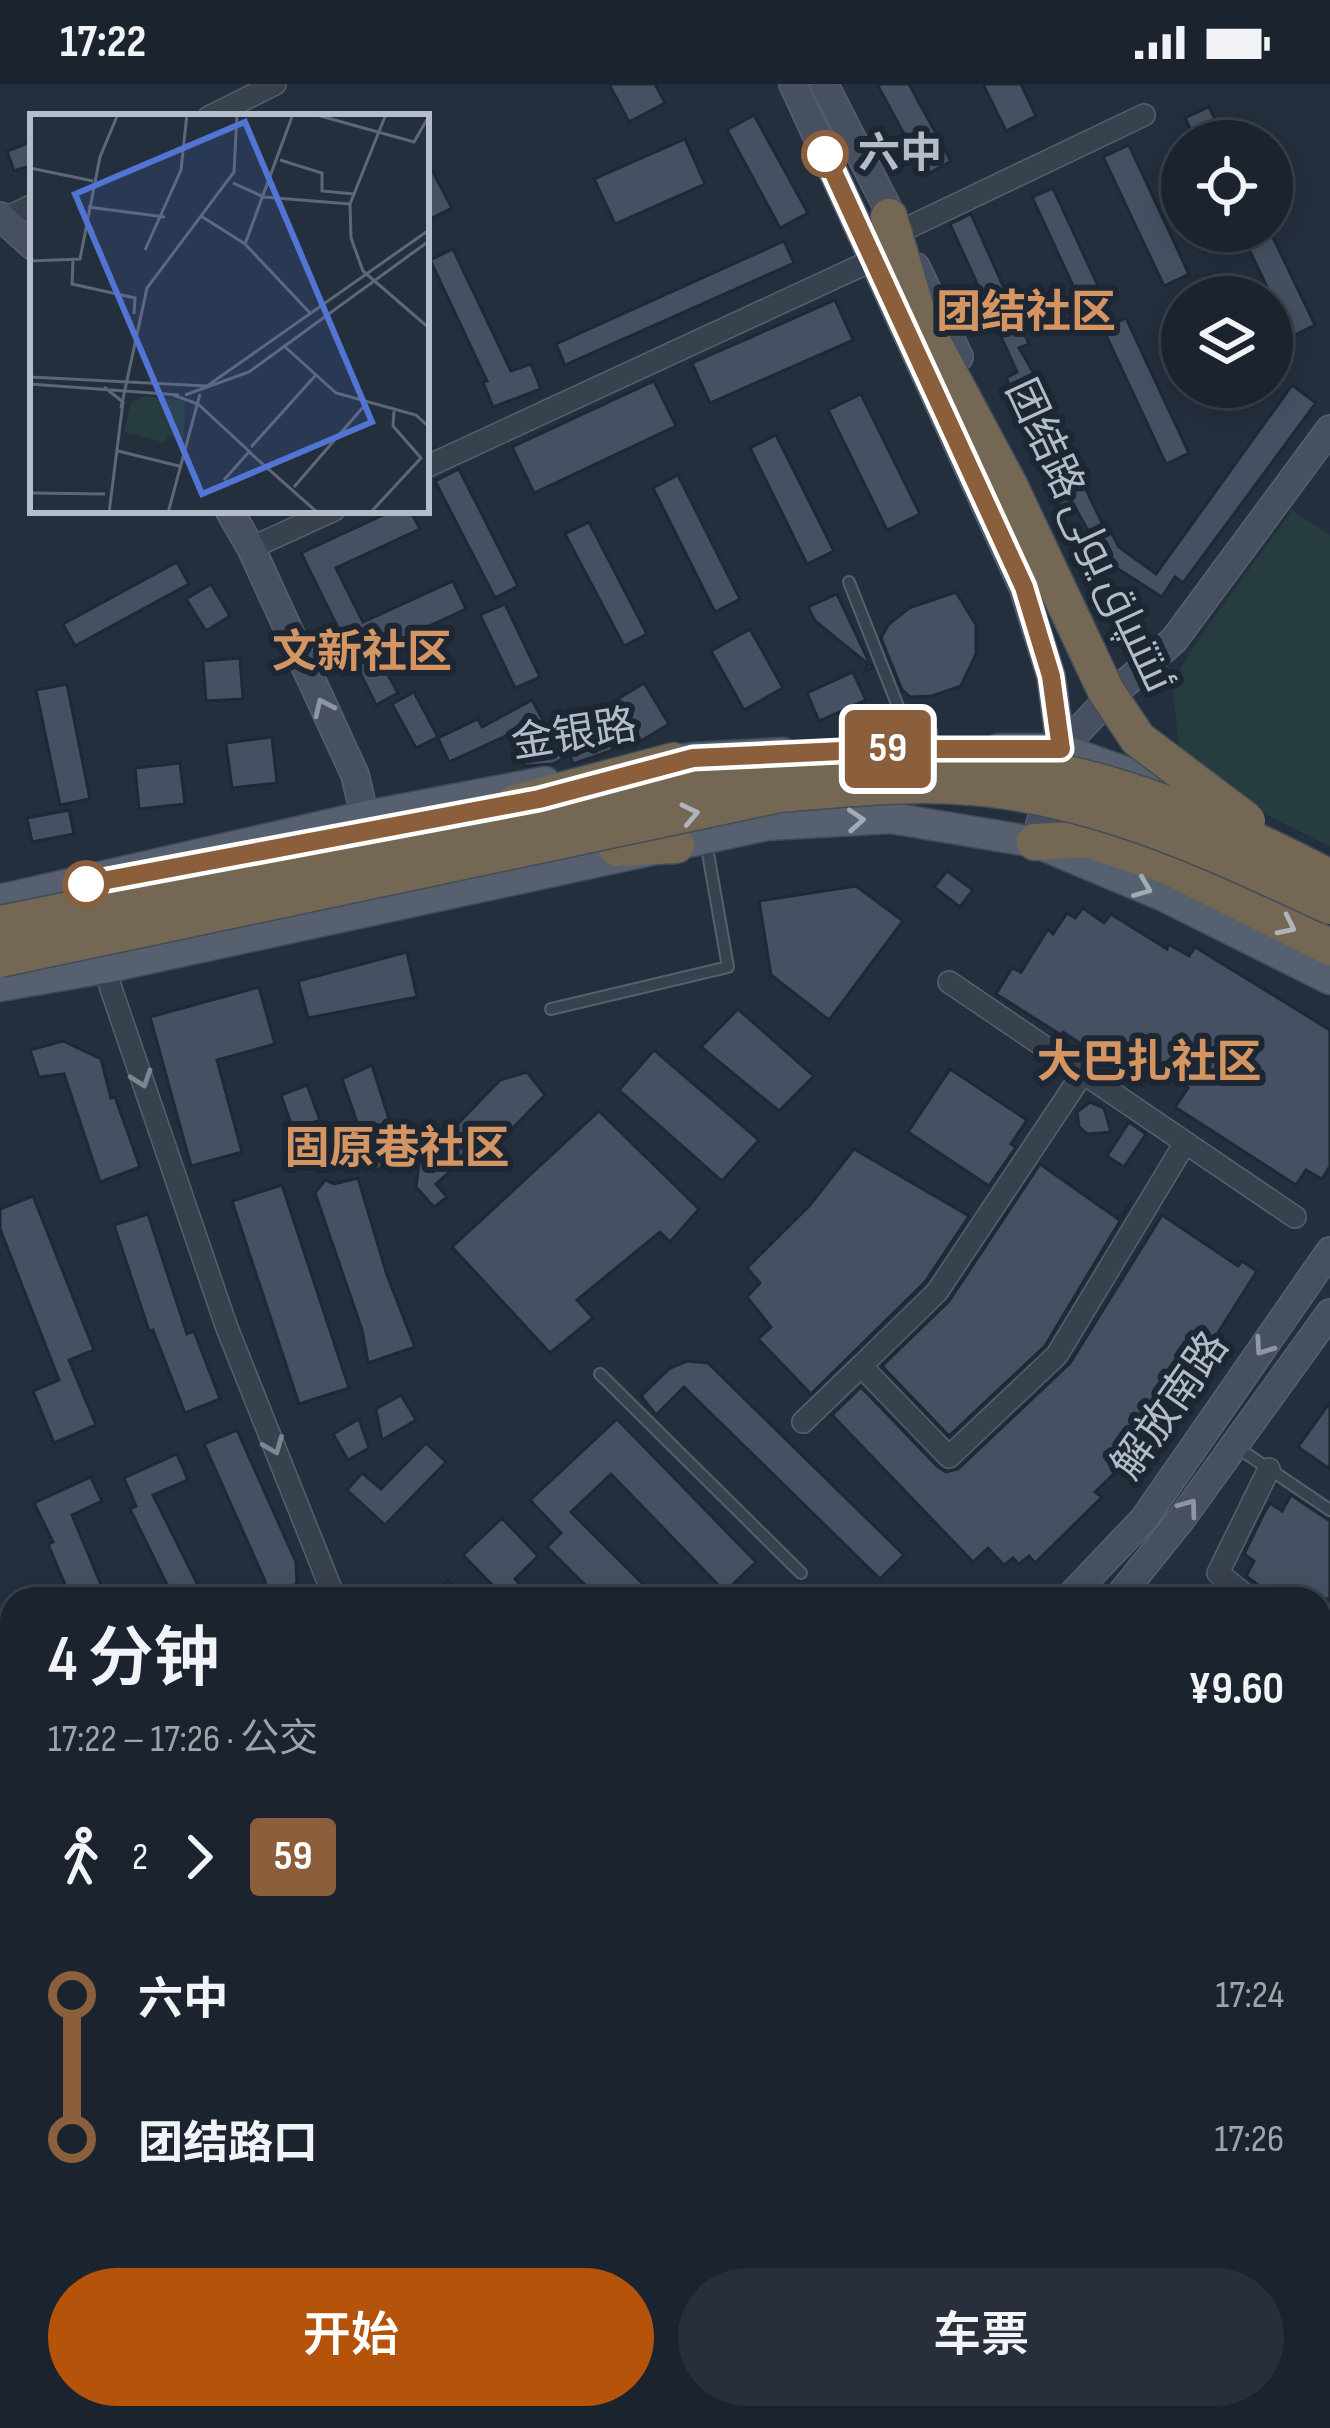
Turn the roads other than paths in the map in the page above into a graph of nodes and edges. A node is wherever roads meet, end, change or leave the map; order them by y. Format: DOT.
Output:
graph roads {
  1 [pos="275,84"];
  2 [pos="793,84"];
  3 [pos="824,84"];
  4 [pos="215,114"];
  5 [pos="1144,115"];
  6 [pos="30,206"];
  7 [pos="2,218"];
  8 [pos="894,224"];
  9 [pos="30,243"];
  10 [pos="874,260"];
  11 [pos="1330,429"];
  12 [pos="429,466"];
  13 [pos="231,513"];
  14 [pos="327,513"];
  15 [pos="250,548"];
  16 [pos="850,582"];
  17 [pos="1112,695"];
  18 [pos="933,749"];
  19 [pos="1061,749"];
  20 [pos="674,761"];
  21 [pos="1166,787"];
  22 [pos="367,816"];
  23 [pos="691,842"];
  24 [pos="1035,842"];
  25 [pos="1330,878"];
  26 [pos="0,901"];
  27 [pos="1330,906"];
  28 [pos="379,909"];
  29 [pos="0,924"];
  30 [pos="1330,947"];
  31 [pos="0,958"];
  32 [pos="104,968"];
  33 [pos="0,974"];
  34 [pos="1330,979"];
  35 [pos="949,982"];
  36 [pos="0,986"];
  37 [pos="551,1010"];
  38 [pos="1083,1073"];
  39 [pos="1185,1143"];
  40 [pos="1295,1217"];
  41 [pos="1330,1251"];
  42 [pos="1330,1313"];
  43 [pos="861,1366"];
  44 [pos="600,1374"];
  45 [pos="802,1422"];
  46 [pos="1234,1446"];
  47 [pos="1269,1469"];
  48 [pos="1330,1510"];
  49 [pos="801,1573"];
  50 [pos="329,1587"];
  51 [pos="1080,1587"];
  52 [pos="1126,1587"];
  53 [pos="1235,1587"];
  1 -- 4 [label="street"];
  2 -- 10 [label="main road, 团结路 ئىتتىپاق يولى"];
  3 -- 8 [label="main road, 团结路 ئىتتىپاق يولى"];
  5 -- 8 [label="street"];
  6 -- 7 [label="street"];
  7 -- 9 [label="main road"];
  8 -- 17 [label="main road, 团结路 ئىتتىپاق يولى"];
  8 -- 25 [label="highway, bridge"];
  10 -- 12 [label="street"];
  10 -- 19 [label="main road, 团结路 ئىتتىپاق يولى"];
  11 -- 17 [label="main road"];
  13 -- 15 [label="main road"];
  14 -- 15 [label="street"];
  22 -- 15 [label="main road, one-way"];
  16 -- 18 [label="lane"];
  17 -- 19 [label="main road"];
  17 -- 21 [label="main road, 团结路 ئىتتىپاق يولى"];
  18 -- 19 [label="main road, 金银路"];
  18 -- 20 [label="main road, 金银路"];
  19 -- 21 [label="main road, 金银路"];
  19 -- 24 [label="main road, 团结路 ئىتتىپاق يولى"];
  20 -- 22 [label="main road, 金银路"];
  20 -- 26 [label="highway"];
  21 -- 25 [label="main road"];
  22 -- 26 [label="main road, 金银路"];
  22 -- 28 [label="main road"];
  23 -- 24 [label="main road, one-way"];
  23 -- 28 [label="main road"];
  23 -- 33 [label="highway"];
  23 -- 37 [label="lane"];
  24 -- 30 [label="highway, one-way"];
  24 -- 34 [label="main road, one-way"];
  25 -- 29 [label="highway, bridge"];
  31 -- 27 [label="highway, one-way, bridge"];
  28 -- 32 [label="main road"];
  32 -- 36 [label="main road"];
  32 -- 50 [label="street, one-way"];
  35 -- 38 [label="street"];
  38 -- 39 [label="street"];
  38 -- 43 [label="street"];
  39 -- 40 [label="street"];
  39 -- 43 [label="street"];
  41 -- 51 [label="main road, 解放南路, one-way"];
  42 -- 46 [label="main road"];
  43 -- 45 [label="street"];
  44 -- 49 [label="lane"];
  46 -- 47 [label="lane"];
  52 -- 46 [label="main road, one-way"];
  47 -- 48 [label="lane"];
  47 -- 53 [label="street"];
}
